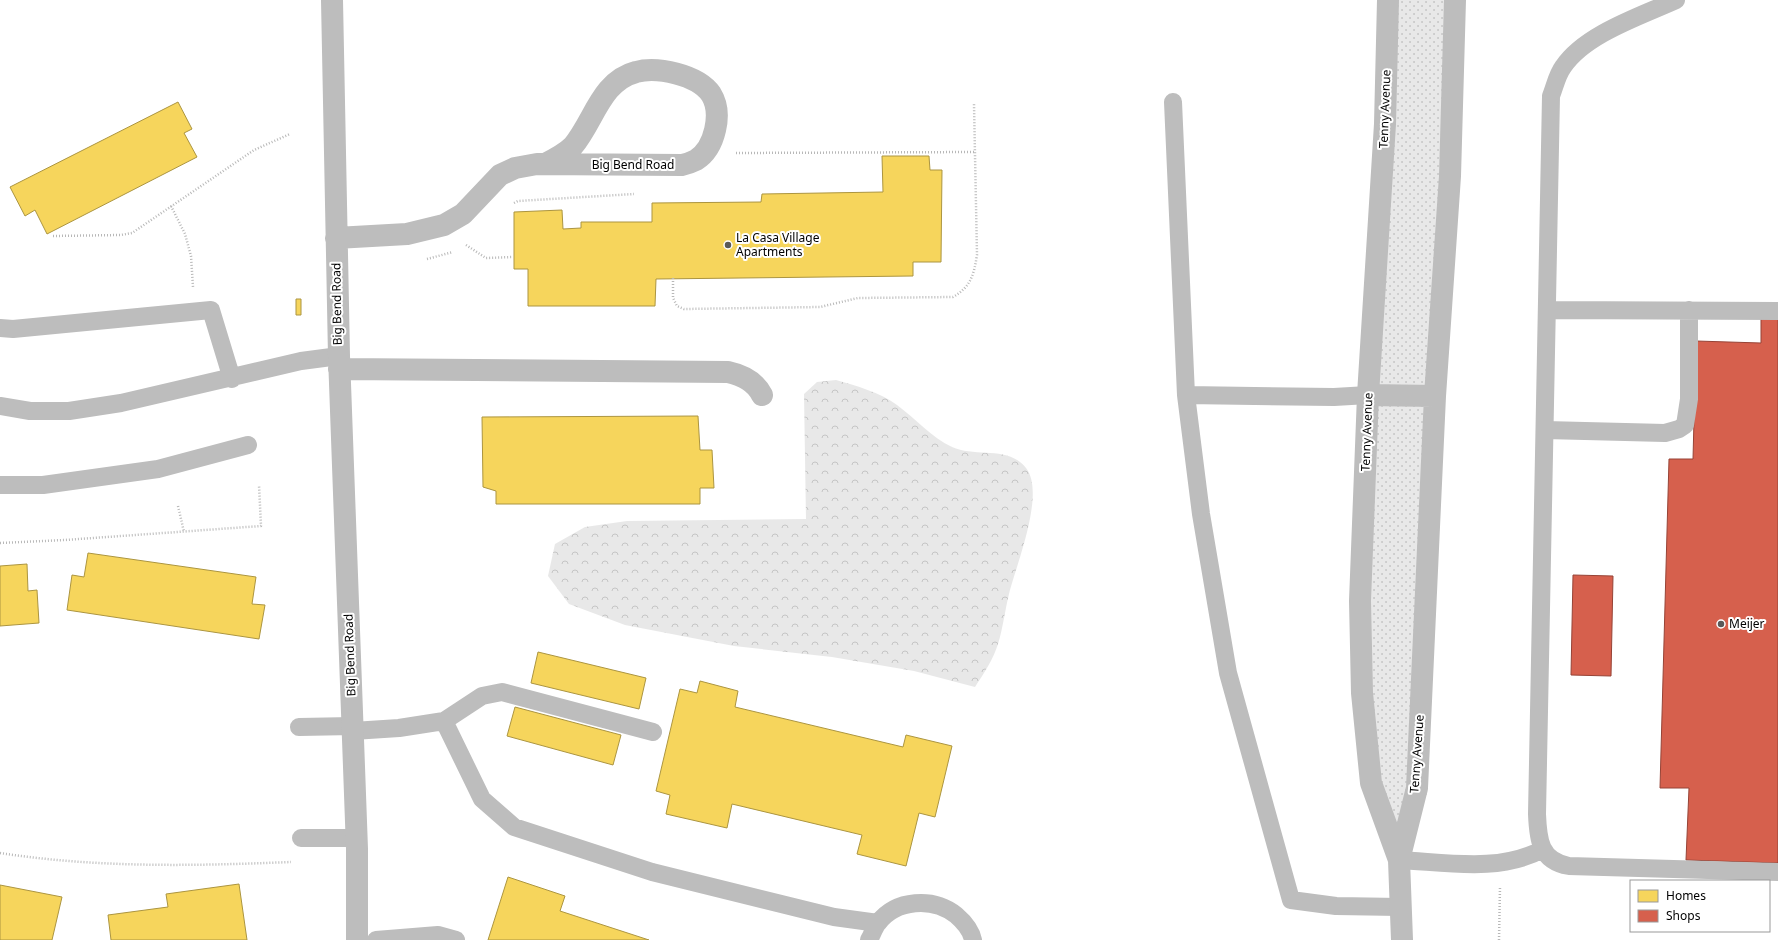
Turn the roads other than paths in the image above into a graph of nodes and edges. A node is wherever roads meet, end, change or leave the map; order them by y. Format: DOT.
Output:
graph roads {
  1 [pos="332,0"];
  2 [pos="1388,0"];
  3 [pos="1455,0"];
  4 [pos="1676,0"];
  5 [pos="1173,102"];
  6 [pos="545,164"];
  7 [pos="336,238"];
  8 [pos="1548,310"];
  9 [pos="1688,310"];
  10 [pos="1778,311"];
  11 [pos="0,328"];
  12 [pos="339,363"];
  13 [pos="232,379"];
  14 [pos="762,395"];
  15 [pos="1186,395"];
  16 [pos="1368,395"];
  17 [pos="1435,396"];
  18 [pos="0,406"];
  19 [pos="1545,430"];
  20 [pos="248,445"];
  21 [pos="0,485"];
  22 [pos="444,721"];
  23 [pos="299,727"];
  24 [pos="353,729"];
  25 [pos="654,732"];
  26 [pos="301,838"];
  27 [pos="357,838"];
  28 [pos="1543,849"];
  29 [pos="1399,860"];
  30 [pos="1778,872"];
  31 [pos="1400,907"];
  32 [pos="878,923"];
  33 [pos="357,940"];
  34 [pos="376,940"];
  35 [pos="456,940"];
  36 [pos="869,940"];
  37 [pos="973,940"];
  38 [pos="1402,940"];
  1 -- 7 [label="street, Big Bend Road"];
  2 -- 16 [label="street, Tenny Avenue"];
  3 -- 17 [label="street, Tenny Avenue"];
  4 -- 8 [label="lane"];
  5 -- 15 [label="lane"];
  6 -- 6 [label="street, Big Bend Road"];
  6 -- 7 [label="street, Big Bend Road"];
  7 -- 12 [label="street, Big Bend Road"];
  8 -- 9 [label="lane"];
  8 -- 19 [label="lane"];
  9 -- 10 [label="lane"];
  9 -- 19 [label="lane"];
  11 -- 13 [label="lane"];
  12 -- 13 [label="lane"];
  12 -- 14 [label="street"];
  12 -- 24 [label="street, Big Bend Road"];
  13 -- 18 [label="lane"];
  15 -- 16 [label="lane"];
  15 -- 31 [label="lane"];
  16 -- 17 [label="street"];
  16 -- 29 [label="street, Tenny Avenue"];
  17 -- 29 [label="street, Tenny Avenue"];
  19 -- 28 [label="lane"];
  20 -- 21 [label="lane"];
  22 -- 24 [label="lane"];
  22 -- 25 [label="lane"];
  22 -- 32 [label="lane"];
  23 -- 24 [label="lane"];
  24 -- 27 [label="street, Big Bend Road"];
  26 -- 27 [label="lane"];
  27 -- 33 [label="street, Big Bend Road"];
  28 -- 29 [label="lane"];
  28 -- 30 [label="lane"];
  29 -- 31 [label="street, Tenny Avenue"];
  31 -- 38 [label="street, Tenny Avenue"];
  32 -- 36 [label="lane"];
  32 -- 37 [label="lane"];
  34 -- 35 [label="lane"];
}
